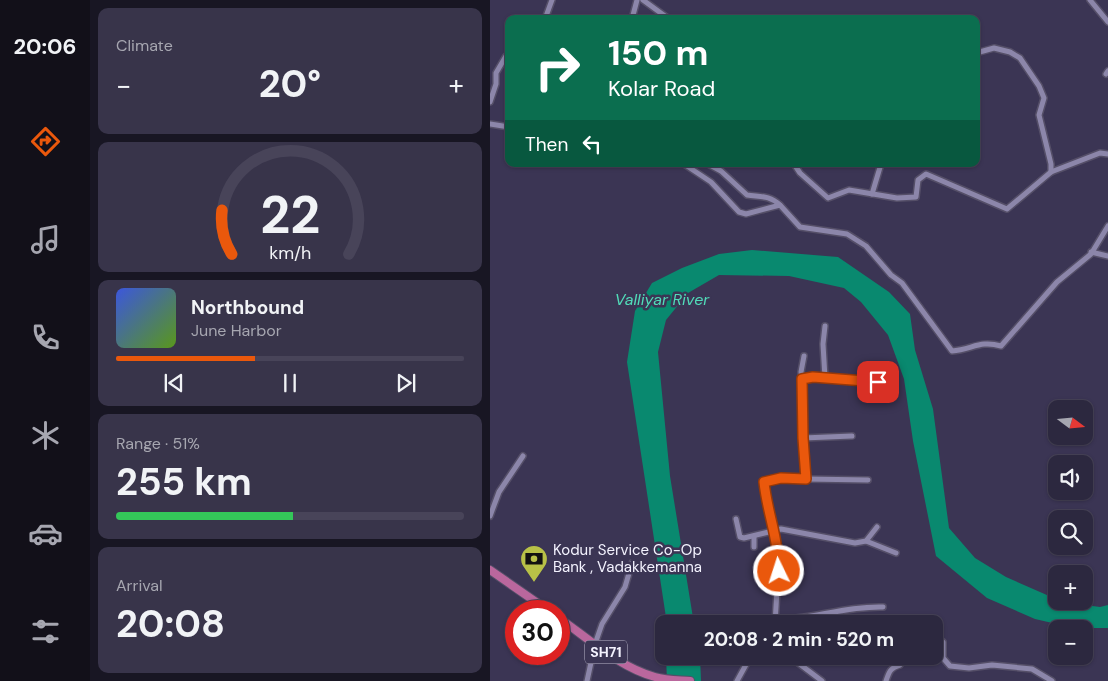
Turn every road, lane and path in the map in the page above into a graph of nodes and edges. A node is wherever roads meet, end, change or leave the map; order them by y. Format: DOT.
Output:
graph roads {
  1 [pos="552,0"];
  2 [pos="636,0"];
  3 [pos="643,0"];
  4 [pos="1090,0"];
  5 [pos="546,15"];
  6 [pos="633,15"];
  7 [pos="664,15"];
  8 [pos="1108,22"];
  9 [pos="980,52"];
  10 [pos="505,58"];
  11 [pos="490,102"];
  12 [pos="490,124"];
  13 [pos="505,126"];
  14 [pos="1108,154"];
  15 [pos="688,167"];
  16 [pos="714,167"];
  17 [pos="796,167"];
  18 [pos="880,167"];
  19 [pos="1051,172"];
  20 [pos="872,194"];
  21 [pos="780,205"];
  22 [pos="1108,226"];
  23 [pos="1091,252"];
  24 [pos="1108,256"];
  25 [pos="825,326"];
  26 [pos="804,356"];
  27 [pos="825,378"];
  28 [pos="802,379"];
  29 [pos="878,382"];
  30 [pos="852,436"];
  31 [pos="803,438"];
  32 [pos="523,456"];
  33 [pos="806,479"];
  34 [pos="868,480"];
  35 [pos="490,516"];
  36 [pos="736,519"];
  37 [pos="877,527"];
  38 [pos="773,531"];
  39 [pos="754,536"];
  40 [pos="866,541"];
  41 [pos="754,547"];
  42 [pos="896,553"];
  43 [pos="632,563"];
  44 [pos="490,570"];
  45 [pos="533,600"];
  46 [pos="883,607"];
  47 [pos="775,615"];
  48 [pos="818,615"];
  49 [pos="570,626"];
  50 [pos="595,644"];
  51 [pos="943,658"];
  52 [pos="746,665"];
  53 [pos="802,665"];
  54 [pos="900,665"];
  55 [pos="587,681"];
  56 [pos="690,681"];
  57 [pos="737,681"];
  58 [pos="822,681"];
  59 [pos="886,681"];
  60 [pos="1052,681"];
  1 -- 5 [label="street"];
  2 -- 6 [label="street"];
  3 -- 7 [label="street"];
  4 -- 8 [label="street"];
  9 -- 19 [label="street"];
  10 -- 11 [label="street"];
  12 -- 13 [label="street"];
  14 -- 19 [label="street"];
  15 -- 21 [label="street"];
  16 -- 21 [label="street"];
  17 -- 20 [label="street"];
  18 -- 20 [label="street"];
  19 -- 20 [label="street"];
  21 -- 23 [label="street"];
  22 -- 23 [label="street"];
  23 -- 24 [label="street"];
  25 -- 27 [label="street"];
  26 -- 28 [label="street"];
  27 -- 28 [label="street"];
  27 -- 29 [label="street"];
  28 -- 31 [label="street"];
  30 -- 31 [label="street"];
  31 -- 33 [label="street"];
  32 -- 35 [label="street"];
  33 -- 34 [label="street"];
  33 -- 38 [label="street"];
  36 -- 39 [label="street"];
  37 -- 40 [label="street"];
  38 -- 39 [label="street"];
  38 -- 40 [label="street"];
  38 -- 47 [label="street"];
  39 -- 41 [label="street"];
  40 -- 42 [label="street"];
  43 -- 50 [label="street"];
  44 -- 45 [label="main road"];
  46 -- 48 [label="street"];
  49 -- 50 [label="main road, SH71"];
  50 -- 55 [label="street"];
  50 -- 56 [label="main road, SH71"];
  51 -- 60 [label="street"];
  52 -- 57 [label="street"];
  53 -- 58 [label="street"];
  54 -- 59 [label="street"];
}
